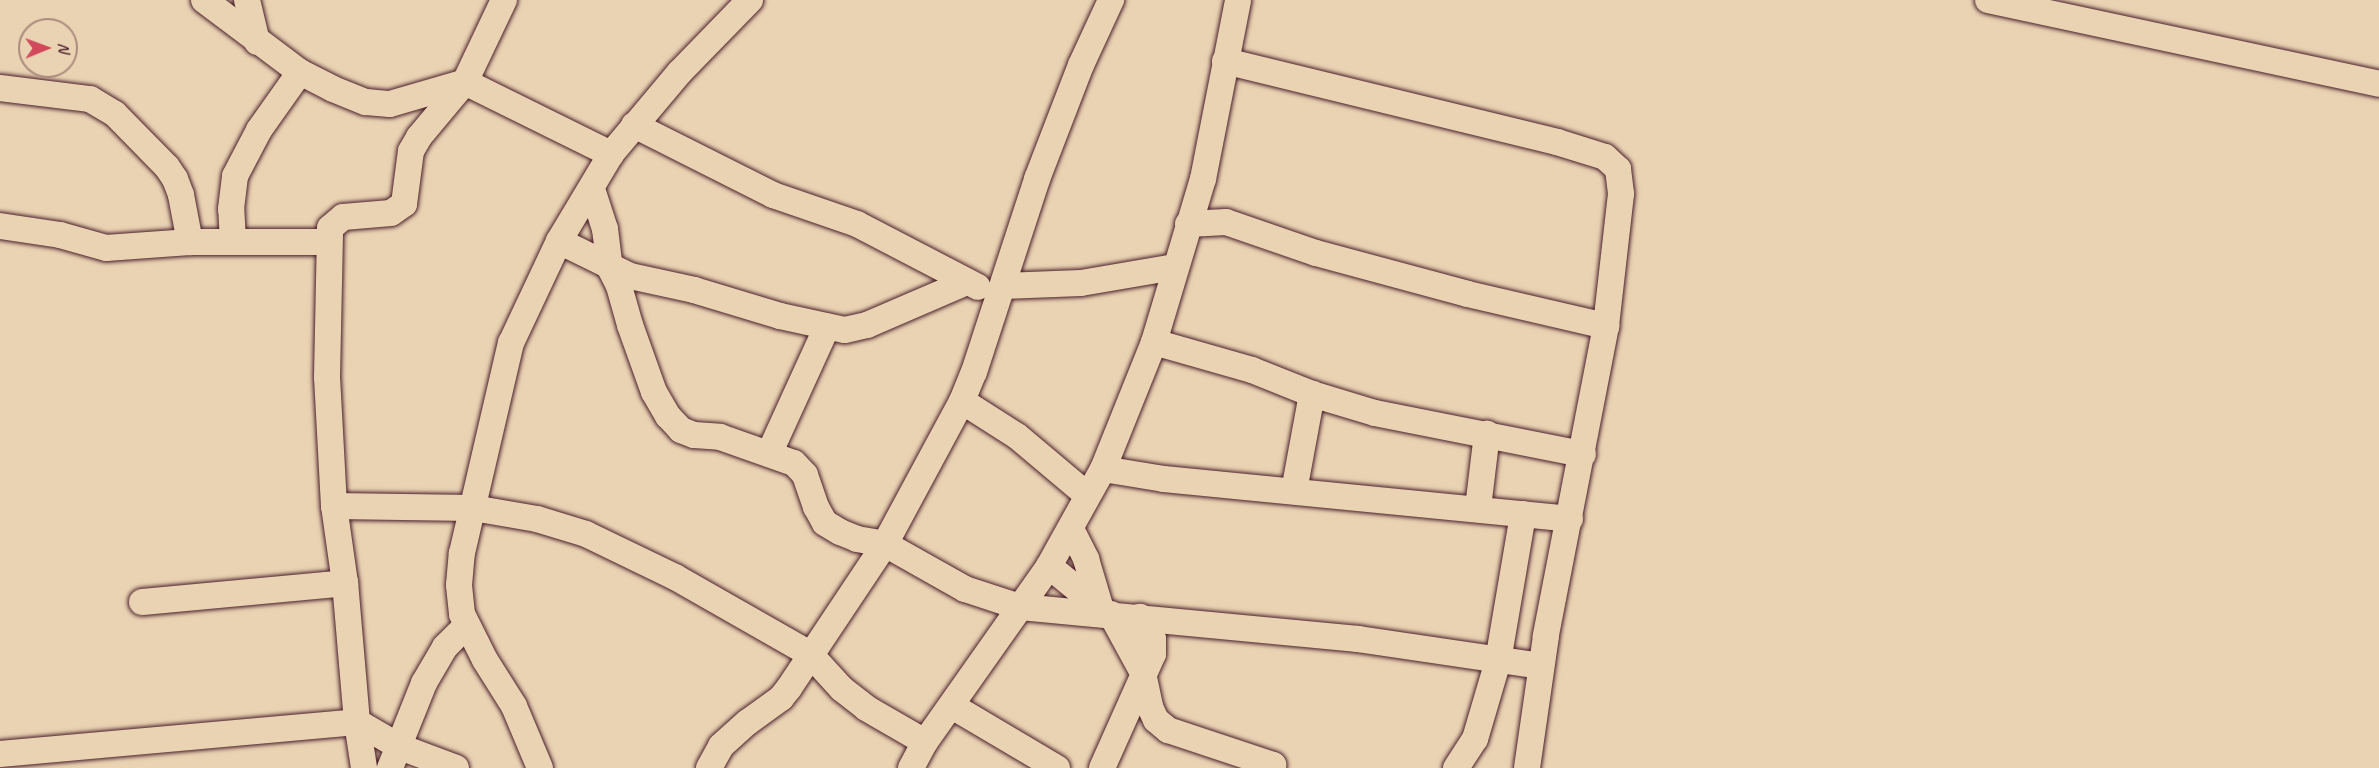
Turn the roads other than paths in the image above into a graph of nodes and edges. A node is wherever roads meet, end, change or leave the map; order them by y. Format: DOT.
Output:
graph roads {
  1 [pos="204,0"];
  2 [pos="247,0"];
  3 [pos="504,0"];
  4 [pos="750,0"];
  5 [pos="1111,0"];
  6 [pos="1238,0"];
  7 [pos="1988,0"];
  8 [pos="257,42"];
  9 [pos="1225,61"];
  10 [pos="300,72"];
  11 [pos="465,82"];
  12 [pos="2379,84"];
  13 [pos="0,88"];
  14 [pos="634,125"];
  15 [pos="611,153"];
  16 [pos="1203,179"];
  17 [pos="592,189"];
  18 [pos="1226,222"];
  19 [pos="1188,224"];
  20 [pos="0,226"];
  21 [pos="559,240"];
  22 [pos="190,242"];
  23 [pos="232,242"];
  24 [pos="329,242"];
  25 [pos="1175,267"];
  26 [pos="610,268"];
  27 [pos="967,282"];
  28 [pos="1003,283"];
  29 [pos="1606,326"];
  30 [pos="827,327"];
  31 [pos="1154,342"];
  32 [pos="1312,394"];
  33 [pos="962,401"];
  34 [pos="1487,434"];
  35 [pos="769,454"];
  36 [pos="1583,454"];
  37 [pos="1102,470"];
  38 [pos="1294,491"];
  39 [pos="1088,495"];
  40 [pos="334,506"];
  41 [pos="472,508"];
  42 [pos="1478,508"];
  43 [pos="1523,513"];
  44 [pos="1570,519"];
  45 [pos="1071,529"];
  46 [pos="885,544"];
  47 [pos="1049,566"];
  48 [pos="345,583"];
  49 [pos="142,602"];
  50 [pos="1020,608"];
  51 [pos="1106,611"];
  52 [pos="1140,617"];
  53 [pos="467,625"];
  54 [pos="810,654"];
  55 [pos="1498,661"];
  56 [pos="1541,666"];
  57 [pos="1143,673"];
  58 [pos="952,706"];
  59 [pos="357,722"];
  60 [pos="925,742"];
  61 [pos="0,754"];
  62 [pos="395,757"];
  63 [pos="1023,760"];
  64 [pos="1278,767"];
  65 [pos="364,768"];
  66 [pos="456,768"];
  67 [pos="540,768"];
  68 [pos="709,768"];
  69 [pos="911,768"];
  70 [pos="1057,768"];
  71 [pos="1102,768"];
  72 [pos="1456,768"];
  73 [pos="1527,768"];
  1 -- 8 [label="street"];
  2 -- 8 [label="street"];
  3 -- 11 [label="street"];
  4 -- 14 [label="street"];
  5 -- 28 [label="street"];
  6 -- 9 [label="street"];
  7 -- 12 [label="street"];
  8 -- 10 [label="street"];
  9 -- 16 [label="street"];
  9 -- 29 [label="street"];
  10 -- 11 [label="street"];
  10 -- 23 [label="street"];
  11 -- 15 [label="street"];
  11 -- 24 [label="street"];
  13 -- 22 [label="street"];
  14 -- 15 [label="street"];
  14 -- 27 [label="street"];
  15 -- 17 [label="street"];
  16 -- 18 [label="street"];
  16 -- 19 [label="street"];
  17 -- 21 [label="street"];
  17 -- 26 [label="street"];
  18 -- 19 [label="street"];
  18 -- 29 [label="street"];
  19 -- 25 [label="street"];
  20 -- 22 [label="street"];
  21 -- 26 [label="street"];
  21 -- 41 [label="street"];
  22 -- 23 [label="street"];
  23 -- 24 [label="street"];
  24 -- 40 [label="street"];
  25 -- 28 [label="street"];
  25 -- 31 [label="street"];
  26 -- 30 [label="street"];
  26 -- 35 [label="street"];
  27 -- 28 [label="street"];
  27 -- 30 [label="street"];
  28 -- 33 [label="street"];
  29 -- 36 [label="street"];
  30 -- 35 [label="street"];
  31 -- 32 [label="street"];
  31 -- 37 [label="street"];
  32 -- 34 [label="street"];
  32 -- 38 [label="street"];
  33 -- 39 [label="street"];
  33 -- 46 [label="street"];
  34 -- 36 [label="street"];
  34 -- 42 [label="street"];
  35 -- 46 [label="street"];
  36 -- 44 [label="street"];
  37 -- 38 [label="street"];
  37 -- 39 [label="street"];
  38 -- 42 [label="street"];
  39 -- 45 [label="street"];
  40 -- 41 [label="street"];
  40 -- 48 [label="street"];
  41 -- 53 [label="street"];
  41 -- 54 [label="street"];
  42 -- 43 [label="street"];
  43 -- 44 [label="street"];
  43 -- 55 [label="street"];
  44 -- 56 [label="street"];
  45 -- 47 [label="street"];
  45 -- 51 [label="street"];
  46 -- 50 [label="street"];
  46 -- 54 [label="street"];
  47 -- 50 [label="street"];
  47 -- 51 [label="street"];
  48 -- 49 [label="street"];
  48 -- 59 [label="street"];
  50 -- 51 [label="street"];
  50 -- 58 [label="street"];
  51 -- 52 [label="street"];
  51 -- 57 [label="street"];
  52 -- 55 [label="street"];
  52 -- 57 [label="street"];
  53 -- 62 [label="street"];
  53 -- 67 [label="street"];
  54 -- 60 [label="street"];
  54 -- 68 [label="street"];
  55 -- 56 [label="street"];
  55 -- 72 [label="street"];
  56 -- 73 [label="street"];
  57 -- 64 [label="street"];
  57 -- 71 [label="street"];
  58 -- 60 [label="street"];
  58 -- 63 [label="street"];
  59 -- 61 [label="street"];
  59 -- 62 [label="street"];
  59 -- 65 [label="street"];
  60 -- 69 [label="street"];
  62 -- 66 [label="street"];
  63 -- 70 [label="street"];
}
